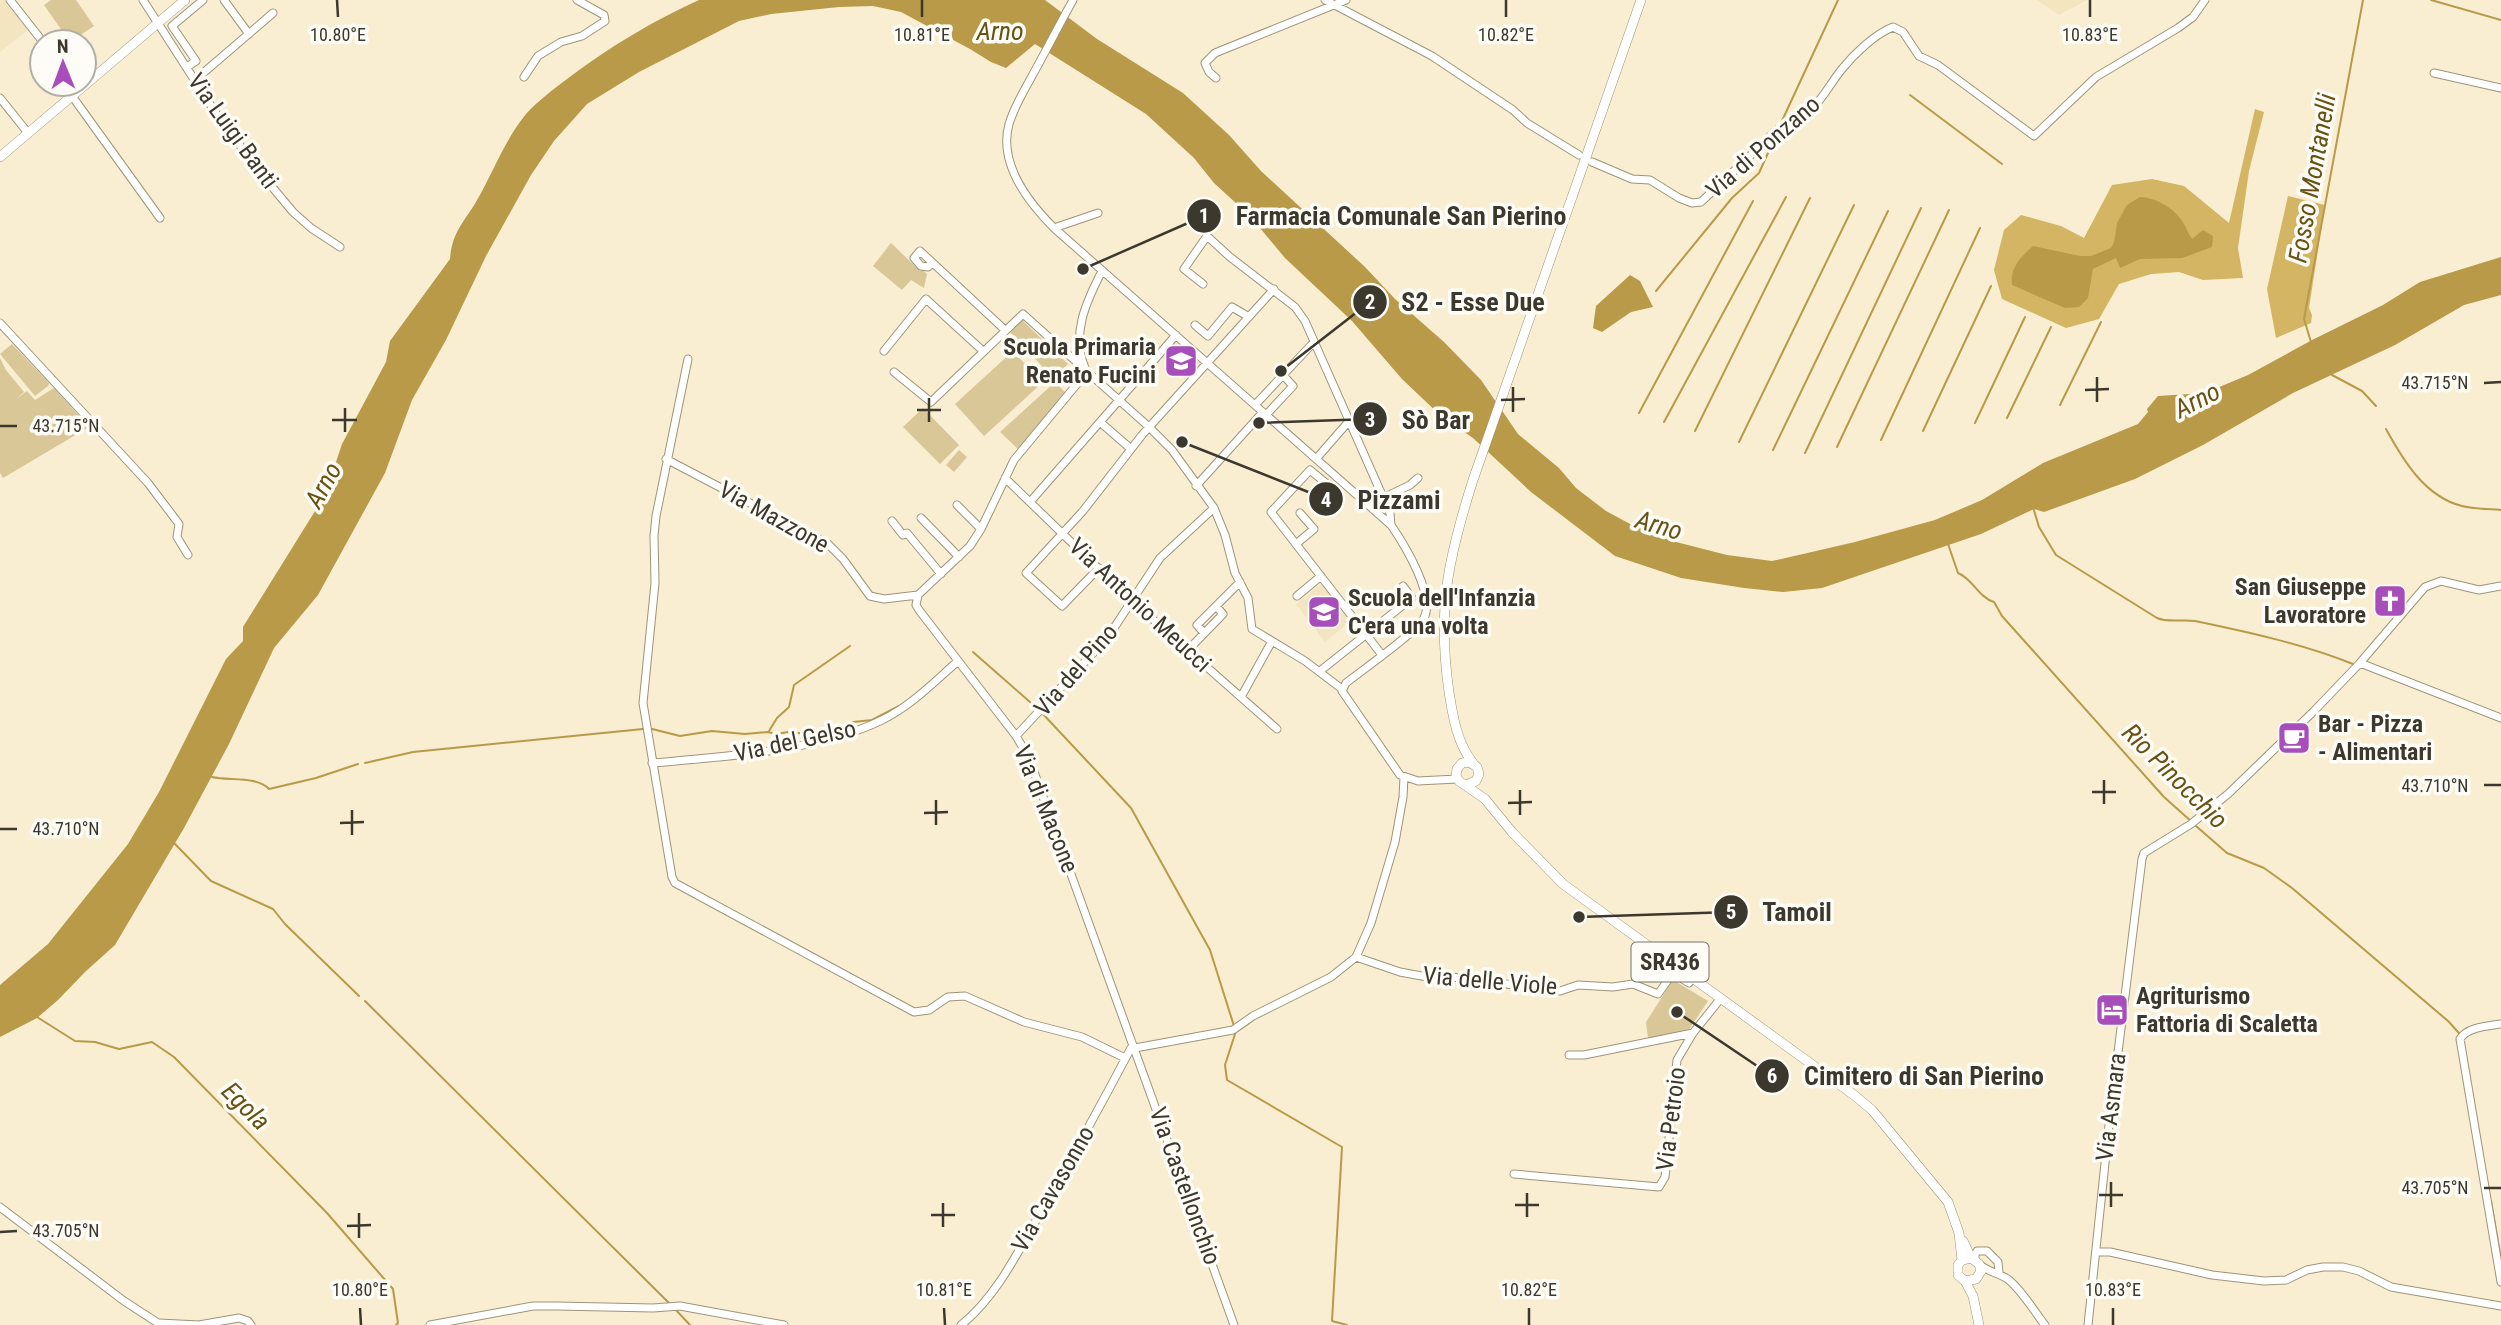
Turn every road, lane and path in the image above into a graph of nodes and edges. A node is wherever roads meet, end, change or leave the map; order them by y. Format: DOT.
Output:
graph roads {
  1 [pos="10,0"];
  2 [pos="143,0"];
  3 [pos="185,0"];
  4 [pos="203,0"];
  5 [pos="224,0"];
  6 [pos="577,0"];
  7 [pos="1073,0"];
  8 [pos="1325,0"];
  9 [pos="1346,0"];
  10 [pos="1641,0"];
  11 [pos="2205,0"];
  12 [pos="1332,6"];
  13 [pos="273,13"];
  14 [pos="157,24"];
  15 [pos="32,28"];
  16 [pos="249,34"];
  17 [pos="187,68"];
  18 [pos="98,72"];
  19 [pos="2434,73"];
  20 [pos="524,77"];
  21 [pos="1216,78"];
  22 [pos="195,80"];
  23 [pos="2501,88"];
  24 [pos="0,98"];
  25 [pos="67,98"];
  26 [pos="81,98"];
  27 [pos="28,133"];
  28 [pos="1579,155"];
  29 [pos="0,157"];
  30 [pos="1592,162"];
  31 [pos="1098,212"];
  32 [pos="160,218"];
  33 [pos="1054,228"];
  34 [pos="340,247"];
  35 [pos="932,263"];
  36 [pos="1102,271"];
  37 [pos="1203,284"];
  38 [pos="1274,289"];
  39 [pos="1249,317"];
  40 [pos="0,323"];
  41 [pos="1195,325"];
  42 [pos="1005,330"];
  43 [pos="1176,335"];
  44 [pos="1314,342"];
  45 [pos="1079,343"];
  46 [pos="884,351"];
  47 [pos="983,351"];
  48 [pos="1066,355"];
  49 [pos="688,359"];
  50 [pos="1208,363"];
  51 [pos="894,372"];
  52 [pos="1087,372"];
  53 [pos="1283,375"];
  54 [pos="1119,400"];
  55 [pos="1255,405"];
  56 [pos="1264,414"];
  57 [pos="1350,420"];
  58 [pos="1100,422"];
  59 [pos="1149,427"];
  60 [pos="1131,449"];
  61 [pos="666,459"];
  62 [pos="1315,459"];
  63 [pos="1005,478"];
  64 [pos="1418,478"];
  65 [pos="1328,484"];
  66 [pos="1196,486"];
  67 [pos="1383,498"];
  68 [pos="1030,502"];
  69 [pos="957,505"];
  70 [pos="1214,508"];
  71 [pos="1300,513"];
  72 [pos="921,518"];
  73 [pos="892,521"];
  74 [pos="1391,525"];
  75 [pos="981,529"];
  76 [pos="1062,534"];
  77 [pos="1296,544"];
  78 [pos="188,555"];
  79 [pos="959,557"];
  80 [pos="1099,568"];
  81 [pos="941,574"];
  82 [pos="1321,576"];
  83 [pos="1240,582"];
  84 [pos="1403,586"];
  85 [pos="2501,586"];
  86 [pos="918,595"];
  87 [pos="1297,596"];
  88 [pos="1132,601"];
  89 [pos="1367,634"];
  90 [pos="1272,641"];
  91 [pos="1188,650"];
  92 [pos="1382,654"];
  93 [pos="958,661"];
  94 [pos="2358,665"];
  95 [pos="1320,671"];
  96 [pos="1342,689"];
  97 [pos="1241,697"];
  98 [pos="2501,718"];
  99 [pos="1277,729"];
  100 [pos="1016,736"];
  101 [pos="1461,744"];
  102 [pos="652,763"];
  103 [pos="1473,763"];
  104 [pos="1458,767"];
  105 [pos="1404,777"];
  106 [pos="1479,777"];
  107 [pos="1437,779"];
  108 [pos="1462,782"];
  109 [pos="1485,799"];
  110 [pos="1356,957"];
  111 [pos="1692,978"];
  112 [pos="1721,998"];
  113 [pos="2501,1024"];
  114 [pos="1693,1033"];
  115 [pos="1135,1048"];
  116 [pos="1569,1055"];
  117 [pos="1125,1058"];
  118 [pos="1514,1174"];
  119 [pos="0,1207"];
  120 [pos="2096,1252"];
  121 [pos="1972,1261"];
  122 [pos="1997,1272"];
  123 [pos="1977,1278"];
  124 [pos="1965,1281"];
  125 [pos="2501,1282"];
  126 [pos="1976,1305"];
  127 [pos="2501,1306"];
  128 [pos="160,1324"];
  129 [pos="251,1325"];
  130 [pos="430,1325"];
  131 [pos="784,1325"];
  132 [pos="961,1325"];
  133 [pos="1234,1325"];
  134 [pos="1979,1325"];
  135 [pos="2046,1325"];
  136 [pos="2088,1325"];
  1 -- 15 [label="street"];
  2 -- 14 [label="street, Via Luigi Banti"];
  3 -- 14 [label="main road"];
  4 -- 17 [label="street"];
  5 -- 16 [label="street"];
  6 -- 20 [label="street"];
  7 -- 33 [label="street"];
  8 -- 12 [label="street"];
  9 -- 12 [label="street"];
  10 -- 101 [label="main road, SR436"];
  11 -- 30 [label="street, Via di Ponzano"];
  12 -- 21 [label="street"];
  12 -- 28 [label="street"];
  13 -- 16 [label="street"];
  14 -- 17 [label="street, Via Luigi Banti"];
  14 -- 18 [label="main road"];
  16 -- 22 [label="street"];
  17 -- 22 [label="street, Via Luigi Banti"];
  19 -- 23 [label="street"];
  22 -- 34 [label="street, Via Luigi Banti"];
  24 -- 27 [label="street"];
  25 -- 27 [label="main road"];
  26 -- 32 [label="street"];
  27 -- 29 [label="main road"];
  31 -- 33 [label="street"];
  33 -- 36 [label="street"];
  35 -- 42 [label="street"];
  36 -- 43 [label="street"];
  36 -- 45 [label="street"];
  37 -- 38 [label="street"];
  38 -- 39 [label="street"];
  38 -- 44 [label="street"];
  39 -- 41 [label="street"];
  39 -- 50 [label="street"];
  40 -- 78 [label="street"];
  42 -- 47 [label="street"];
  42 -- 48 [label="street"];
  43 -- 50 [label="street"];
  43 -- 54 [label="street"];
  44 -- 53 [label="street"];
  44 -- 57 [label="street"];
  45 -- 48 [label="street"];
  45 -- 52 [label="street"];
  46 -- 47 [label="street"];
  47 -- 51 [label="street"];
  48 -- 52 [label="street"];
  49 -- 61 [label="street"];
  50 -- 55 [label="street"];
  50 -- 59 [label="street"];
  52 -- 54 [label="street"];
  52 -- 63 [label="street"];
  53 -- 55 [label="street"];
  53 -- 56 [label="street"];
  54 -- 58 [label="street"];
  54 -- 59 [label="street"];
  55 -- 56 [label="street"];
  56 -- 62 [label="street"];
  56 -- 66 [label="street"];
  57 -- 62 [label="street"];
  57 -- 67 [label="street"];
  58 -- 60 [label="street"];
  58 -- 68 [label="street"];
  59 -- 60 [label="street"];
  59 -- 66 [label="street"];
  60 -- 76 [label="street"];
  61 -- 86 [label="street, Via Mazzone"];
  61 -- 102 [label="street"];
  62 -- 74 [label="street"];
  63 -- 68 [label="street, Via Antonio Meucci"];
  63 -- 75 [label="street"];
  64 -- 67 [label="street"];
  65 -- 77 [label="street"];
  66 -- 70 [label="street"];
  67 -- 74 [label="street"];
  68 -- 76 [label="street, Via Antonio Meucci"];
  69 -- 75 [label="street"];
  70 -- 83 [label="street"];
  70 -- 88 [label="street, Via del Pino"];
  71 -- 77 [label="street"];
  72 -- 79 [label="street"];
  73 -- 81 [label="street"];
  74 -- 92 [label="street"];
  75 -- 79 [label="street"];
  76 -- 80 [label="street, Via Antonio Meucci"];
  76 -- 80 [label="street"];
  77 -- 82 [label="street"];
  79 -- 81 [label="street"];
  80 -- 88 [label="street, Via Antonio Meucci"];
  81 -- 86 [label="street"];
  82 -- 87 [label="street"];
  82 -- 89 [label="street"];
  83 -- 90 [label="street"];
  83 -- 91 [label="street"];
  84 -- 89 [label="street"];
  85 -- 94 [label="street, Via Asmara"];
  86 -- 93 [label="street, Via di Macone"];
  88 -- 91 [label="street, Via Antonio Meucci"];
  88 -- 100 [label="street, Via del Pino"];
  89 -- 92 [label="street"];
  89 -- 95 [label="street"];
  90 -- 95 [label="street"];
  90 -- 97 [label="street"];
  91 -- 97 [label="street, Via Antonio Meucci"];
  92 -- 96 [label="street"];
  93 -- 100 [label="street, Via di Macone"];
  93 -- 102 [label="street, Via del Gelso"];
  94 -- 98 [label="street"];
  94 -- 120 [label="street, Via Asmara"];
  95 -- 96 [label="street"];
  96 -- 105 [label="street"];
  97 -- 99 [label="street, Via Antonio Meucci"];
  100 -- 115 [label="street, Via di Macone"];
  101 -- 103 [label="main road, SR436"];
  101 -- 104 [label="main road, SR436"];
  102 -- 117 [label="street"];
  103 -- 104 [label="main road"];
  103 -- 106 [label="main road, SR436"];
  104 -- 107 [label="street"];
  104 -- 108 [label="main road, SR436"];
  105 -- 107 [label="street"];
  105 -- 110 [label="street"];
  106 -- 108 [label="main road"];
  106 -- 109 [label="main road, SR436"];
  107 -- 108 [label="street"];
  108 -- 109 [label="main road, SR436"];
  109 -- 111 [label="main road, SR436"];
  110 -- 111 [label="street, Via delle Viole"];
  110 -- 115 [label="street"];
  111 -- 112 [label="main road, SR436"];
  112 -- 114 [label="street, Via Petroio"];
  112 -- 121 [label="main road, SR436"];
  113 -- 125 [label="street"];
  114 -- 116 [label="street, Via Petroio"];
  114 -- 118 [label="street, Via Petroio"];
  115 -- 117 [label="street, Via Cavasonno"];
  115 -- 133 [label="street, Via Castellonchio"];
  117 -- 132 [label="street, Via Cavasonno"];
  119 -- 128 [label="street"];
  120 -- 127 [label="street"];
  120 -- 136 [label="street, Via Asmara"];
  121 -- 122 [label="street"];
  121 -- 122 [label="street"];
  121 -- 123 [label="main road, SR436"];
  121 -- 124 [label="main road, SR436"];
  122 -- 123 [label="street"];
  122 -- 135 [label="street"];
  123 -- 124 [label="main road"];
  123 -- 126 [label="main road, SR436"];
  124 -- 126 [label="main road, SR436"];
  126 -- 134 [label="main road, SR436"];
  128 -- 129 [label="street"];
  130 -- 131 [label="street"];
}
